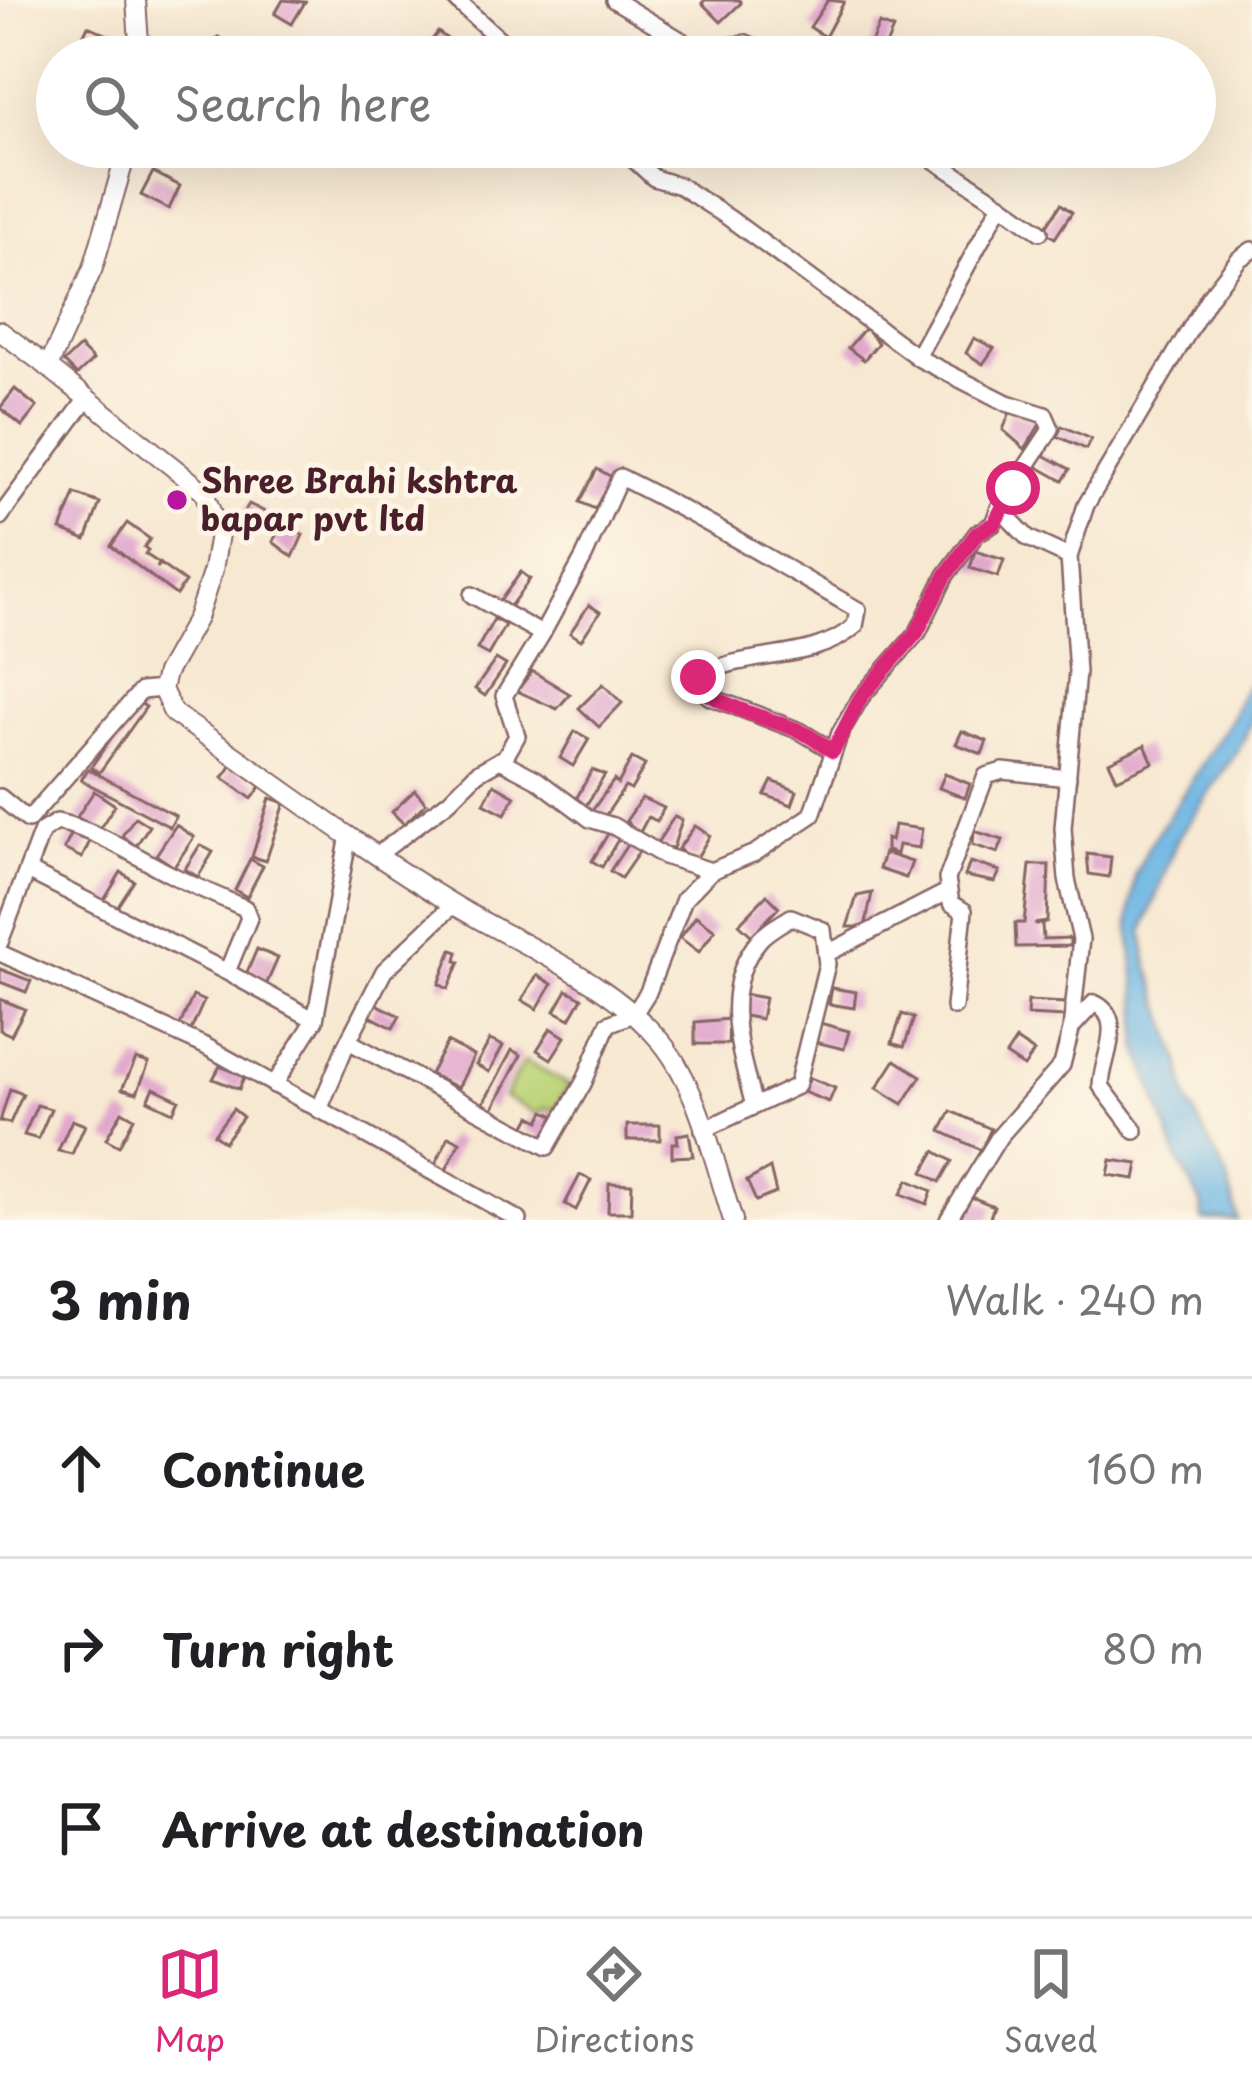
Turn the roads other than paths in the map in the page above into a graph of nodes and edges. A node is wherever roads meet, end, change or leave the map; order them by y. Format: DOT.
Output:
graph roads {
  1 [pos="136,0"];
  2 [pos="456,0"];
  3 [pos="614,0"];
  4 [pos="139,36"];
  5 [pos="496,36"];
  6 [pos="666,36"];
  7 [pos="122,168"];
  8 [pos="643,168"];
  9 [pos="946,168"];
  10 [pos="1001,204"];
  11 [pos="1040,232"];
  12 [pos="1252,250"];
  13 [pos="0,332"];
  14 [pos="917,357"];
  15 [pos="48,367"];
  16 [pos="86,400"];
  17 [pos="999,508"];
  18 [pos="0,517"];
  19 [pos="1069,557"];
  20 [pos="472,595"];
  21 [pos="542,634"];
  22 [pos="162,689"];
  23 [pos="833,751"];
  24 [pos="500,760"];
  25 [pos="1068,778"];
  26 [pos="0,797"];
  27 [pos="349,835"];
  28 [pos="376,856"];
  29 [pos="711,871"];
  30 [pos="32,874"];
  31 [pos="946,892"];
  32 [pos="453,905"];
  33 [pos="0,942"];
  34 [pos="0,953"];
  35 [pos="826,954"];
  36 [pos="223,970"];
  37 [pos="954,1007"];
  38 [pos="634,1014"];
  39 [pos="315,1020"];
  40 [pos="1071,1030"];
  41 [pos="350,1042"];
  42 [pos="274,1084"];
  43 [pos="754,1106"];
  44 [pos="320,1110"];
  45 [pos="703,1130"];
  46 [pos="1135,1130"];
  47 [pos="519,1220"];
  48 [pos="733,1220"];
  49 [pos="948,1220"];
  1 -- 4 [label="street"];
  2 -- 5 [label="street"];
  3 -- 6 [label="street"];
  7 -- 15 [label="street"];
  8 -- 14 [label="street"];
  9 -- 10 [label="street"];
  10 -- 11 [label="street"];
  10 -- 14 [label="street"];
  12 -- 19 [label="street"];
  13 -- 15 [label="street"];
  14 -- 17 [label="street"];
  15 -- 16 [label="street"];
  16 -- 18 [label="street"];
  16 -- 22 [label="street"];
  17 -- 19 [label="street"];
  17 -- 23 [label="street"];
  19 -- 25 [label="street"];
  20 -- 21 [label="street"];
  21 -- 23 [label="street"];
  21 -- 24 [label="street"];
  22 -- 26 [label="street"];
  22 -- 27 [label="street"];
  23 -- 29 [label="street"];
  24 -- 28 [label="street"];
  24 -- 29 [label="street"];
  25 -- 31 [label="street"];
  25 -- 40 [label="street"];
  27 -- 28 [label="street"];
  27 -- 39 [label="street"];
  28 -- 32 [label="street"];
  29 -- 38 [label="street"];
  30 -- 36 [label="street"];
  31 -- 35 [label="street"];
  31 -- 37 [label="street"];
  32 -- 38 [label="street"];
  32 -- 41 [label="street"];
  33 -- 36 [label="street"];
  34 -- 42 [label="street"];
  35 -- 43 [label="street"];
  35 -- 43 [label="street"];
  36 -- 39 [label="street"];
  38 -- 41 [label="street"];
  38 -- 45 [label="street"];
  39 -- 42 [label="street"];
  40 -- 46 [label="street"];
  40 -- 49 [label="street"];
  41 -- 44 [label="street"];
  42 -- 44 [label="street"];
  43 -- 45 [label="street"];
  44 -- 47 [label="street"];
  45 -- 48 [label="street"];
}
